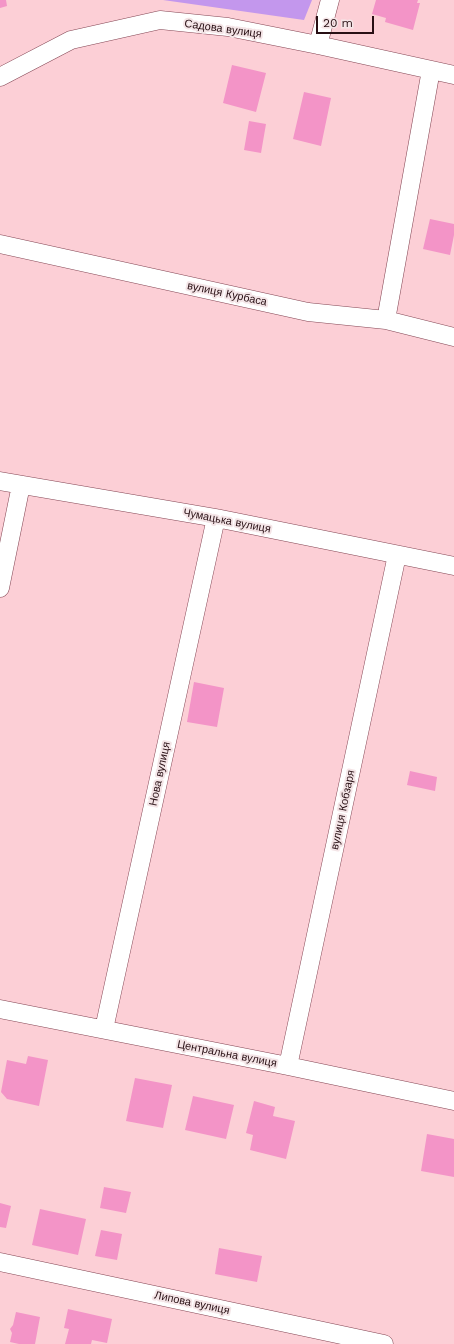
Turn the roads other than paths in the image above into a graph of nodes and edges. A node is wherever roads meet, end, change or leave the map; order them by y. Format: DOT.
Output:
graph roads {
  1 [pos="330,0"];
  2 [pos="318,45"];
  3 [pos="431,70"];
  4 [pos="454,75"];
  5 [pos="0,78"];
  6 [pos="0,244"];
  7 [pos="386,320"];
  8 [pos="454,337"];
  9 [pos="0,481"];
  10 [pos="21,485"];
  11 [pos="216,518"];
  12 [pos="397,555"];
  13 [pos="454,566"];
  14 [pos="0,588"];
  15 [pos="0,1009"];
  16 [pos="104,1029"];
  17 [pos="288,1066"];
  18 [pos="454,1100"];
  19 [pos="0,1262"];
  20 [pos="384,1344"];
  1 -- 2 [label="street"];
  2 -- 3 [label="street, Садова вулиця"];
  2 -- 5 [label="street, Садова вулиця"];
  3 -- 4 [label="street, Садова вулиця"];
  3 -- 7 [label="street"];
  6 -- 7 [label="street, вулиця Курбаса"];
  7 -- 8 [label="street, вулиця Курбаса"];
  9 -- 10 [label="street, Чумацька вулиця"];
  10 -- 11 [label="street, Чумацька вулиця"];
  10 -- 14 [label="street"];
  11 -- 12 [label="street, Чумацька вулиця"];
  11 -- 16 [label="street, Нова вулиця"];
  12 -- 13 [label="street, Чумацька вулиця"];
  12 -- 17 [label="street, вулиця Кобзаря"];
  15 -- 16 [label="street, Центральна вулиця"];
  16 -- 17 [label="street, Центральна вулиця"];
  17 -- 18 [label="street, Центральна вулиця"];
  19 -- 20 [label="street, Липова вулиця"];
}
